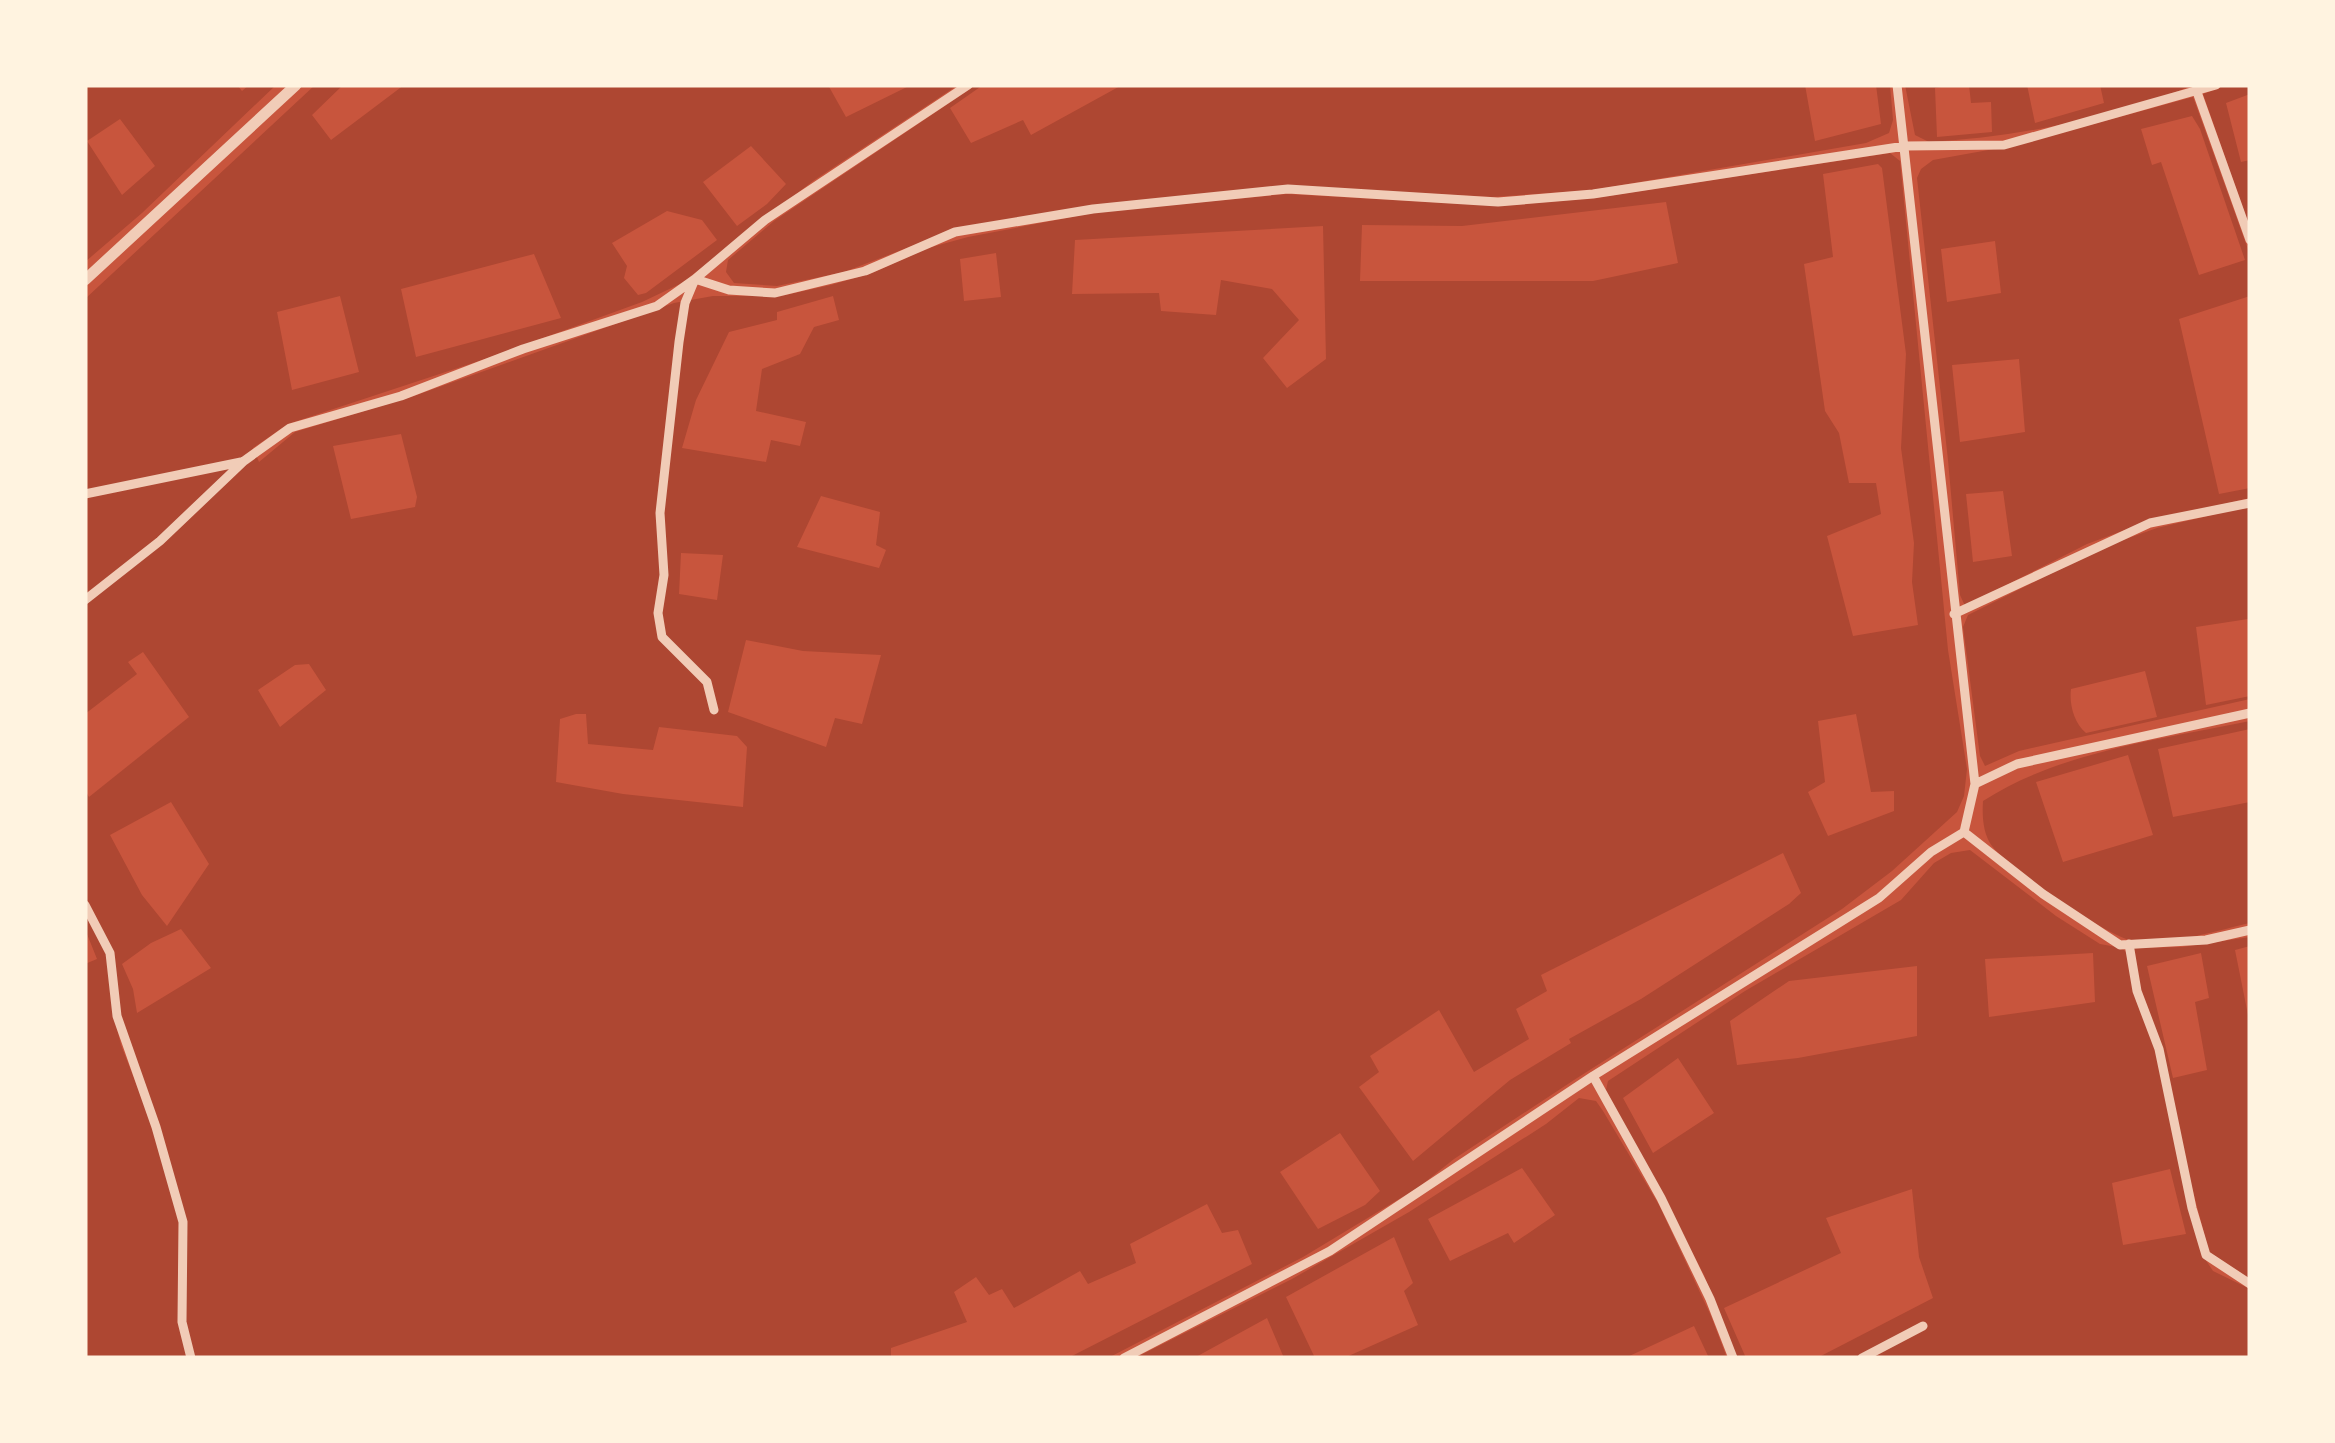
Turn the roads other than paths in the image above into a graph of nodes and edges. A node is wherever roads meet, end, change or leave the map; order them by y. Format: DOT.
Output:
graph roads {
  1 [pos="296,85"];
  2 [pos="968,85"];
  3 [pos="1897,85"];
  4 [pos="2216,85"];
  5 [pos="2198,92"];
  6 [pos="1905,146"];
  7 [pos="2250,240"];
  8 [pos="695,279"];
  9 [pos="85,280"];
  10 [pos="244,461"];
  11 [pos="85,494"];
  12 [pos="2250,503"];
  13 [pos="85,600"];
  14 [pos="1954,614"];
  15 [pos="714,710"];
  16 [pos="2250,713"];
  17 [pos="1975,784"];
  18 [pos="1964,832"];
  19 [pos="85,905"];
  20 [pos="2250,930"];
  21 [pos="2129,944"];
  22 [pos="1593,1076"];
  23 [pos="2250,1284"];
  24 [pos="1923,1326"];
  25 [pos="191,1358"];
  26 [pos="1124,1358"];
  27 [pos="1732,1358"];
  28 [pos="1862,1358"];
  1 -- 9 [label="street"];
  2 -- 8 [label="street"];
  3 -- 6 [label="street"];
  4 -- 5 [label="street"];
  5 -- 6 [label="street"];
  5 -- 7 [label="street"];
  6 -- 8 [label="street"];
  6 -- 14 [label="street"];
  8 -- 10 [label="street"];
  8 -- 15 [label="street"];
  10 -- 11 [label="street"];
  10 -- 13 [label="street"];
  12 -- 14 [label="street"];
  14 -- 17 [label="street"];
  16 -- 17 [label="street"];
  17 -- 18 [label="street"];
  18 -- 21 [label="street"];
  18 -- 22 [label="street"];
  19 -- 25 [label="street"];
  20 -- 21 [label="street"];
  21 -- 23 [label="street"];
  22 -- 26 [label="street"];
  22 -- 27 [label="street"];
  24 -- 28 [label="street"];
}
